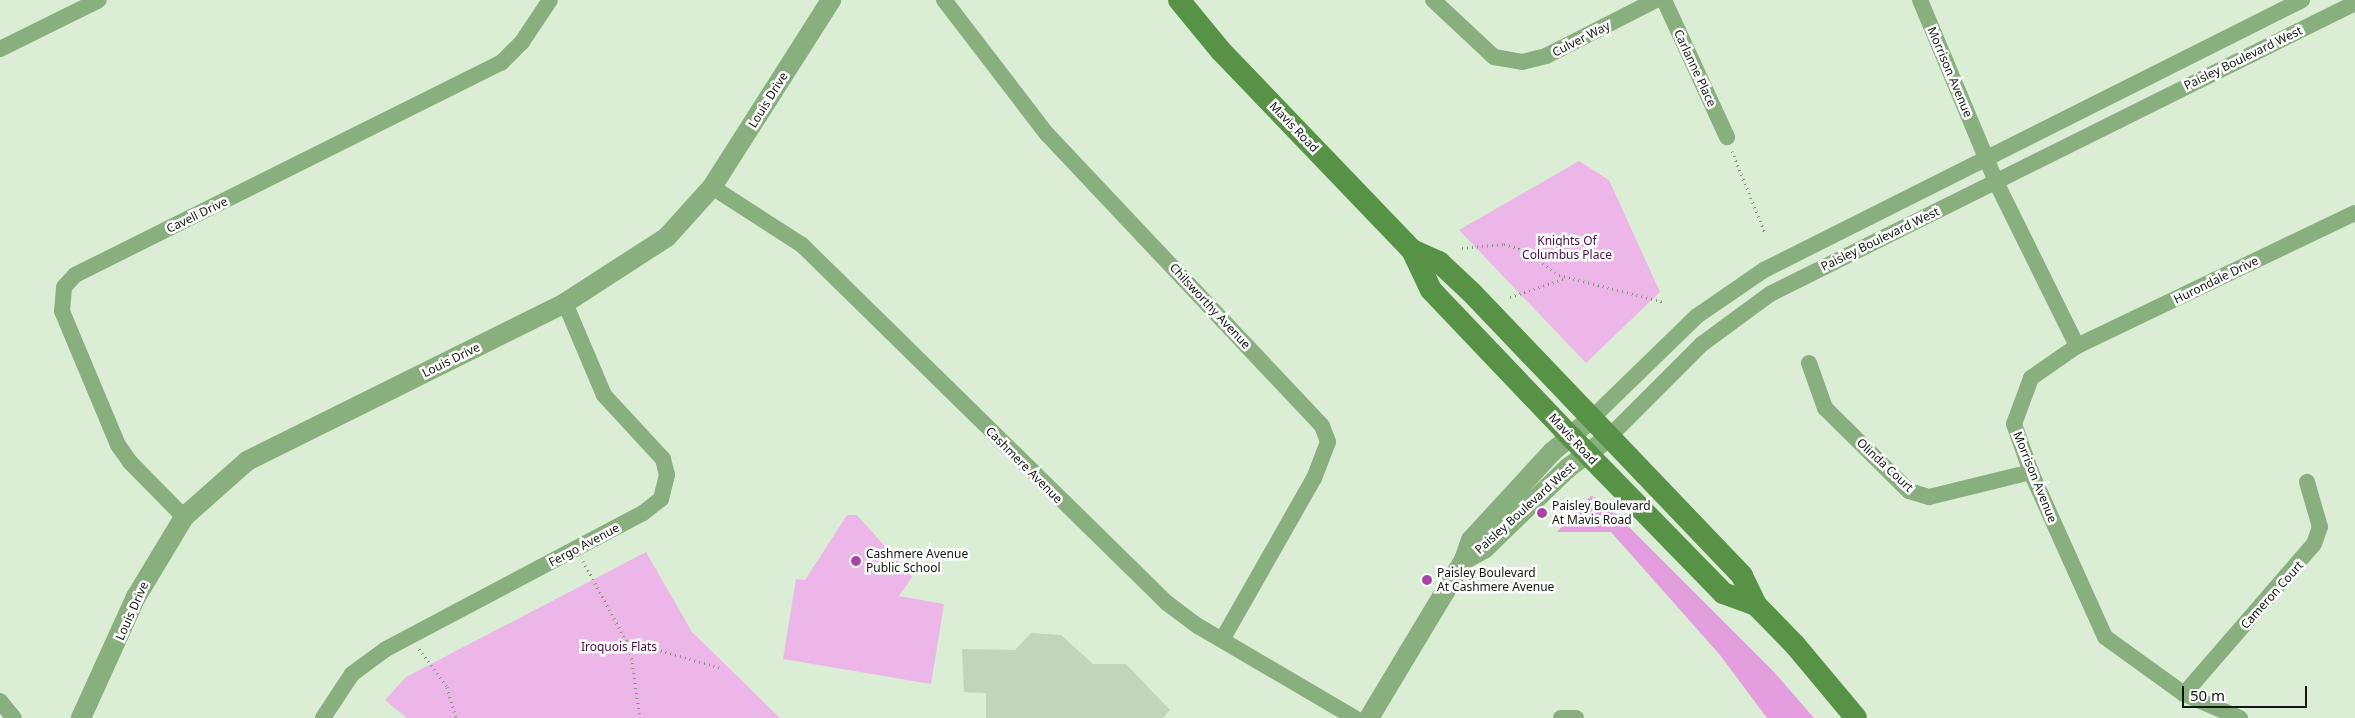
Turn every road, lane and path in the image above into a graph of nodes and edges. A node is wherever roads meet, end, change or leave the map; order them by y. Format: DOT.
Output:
graph roads {
  1 [pos="99,0"];
  2 [pos="550,0"];
  3 [pos="831,0"];
  4 [pos="944,0"];
  5 [pos="1179,0"];
  6 [pos="1433,0"];
  7 [pos="1656,0"];
  8 [pos="1664,0"];
  9 [pos="1920,0"];
  10 [pos="2302,0"];
  11 [pos="2355,3"];
  12 [pos="0,49"];
  13 [pos="1727,137"];
  14 [pos="1987,158"];
  15 [pos="1996,182"];
  16 [pos="712,187"];
  17 [pos="2355,213"];
  18 [pos="1765,233"];
  19 [pos="1462,248"];
  20 [pos="1412,250"];
  21 [pos="1568,278"];
  22 [pos="1510,298"];
  23 [pos="1664,302"];
  24 [pos="565,303"];
  25 [pos="2077,346"];
  26 [pos="1809,363"];
  27 [pos="1592,418"];
  28 [pos="1571,437"];
  29 [pos="1608,438"];
  30 [pos="1587,453"];
  31 [pos="2031,472"];
  32 [pos="2307,482"];
  33 [pos="184,517"];
  34 [pos="576,550"];
  35 [pos="1464,560"];
  36 [pos="1756,605"];
  37 [pos="409,637"];
  38 [pos="1222,640"];
  39 [pos="627,641"];
  40 [pos="722,668"];
  41 [pos="2184,694"];
  42 [pos="0,701"];
  43 [pos="14,718"];
  44 [pos="81,718"];
  45 [pos="323,718"];
  46 [pos="456,718"];
  47 [pos="640,718"];
  48 [pos="1355,718"];
  49 [pos="1369,718"];
  50 [pos="1560,718"];
  51 [pos="1576,718"];
  52 [pos="1856,718"];
  53 [pos="2240,718"];
  1 -- 12 [label="street"];
  2 -- 33 [label="street, Cavell Drive"];
  3 -- 16 [label="street, Louis Drive"];
  4 -- 38 [label="street, Chilsworthy Avenue"];
  5 -- 20 [label="main road, Mavis Road"];
  6 -- 7 [label="street, Culver Way"];
  8 -- 13 [label="street, Carlanne Place"];
  9 -- 14 [label="street, Morrison Avenue"];
  10 -- 14 [label="street, Paisley Boulevard West"];
  11 -- 15 [label="street, Paisley Boulevard West"];
  13 -- 18 [label="path"];
  14 -- 15 [label="street, Morrison Avenue"];
  14 -- 27 [label="street, Paisley Boulevard West"];
  15 -- 25 [label="street, Morrison Avenue"];
  15 -- 29 [label="street, Paisley Boulevard West"];
  16 -- 24 [label="street, Louis Drive"];
  16 -- 38 [label="street, Cashmere Avenue"];
  17 -- 25 [label="street, Hurondale Drive"];
  19 -- 21 [label="path"];
  20 -- 27 [label="main road, Mavis Road"];
  20 -- 28 [label="main road, Mavis Road"];
  21 -- 22 [label="path"];
  21 -- 23 [label="path"];
  24 -- 33 [label="street, Louis Drive"];
  24 -- 34 [label="street, Fergo Avenue"];
  25 -- 31 [label="street, Morrison Avenue"];
  26 -- 31 [label="street, Olinda Court"];
  27 -- 28 [label="street, Paisley Boulevard West"];
  27 -- 29 [label="main road, Mavis Road"];
  28 -- 30 [label="main road, Mavis Road"];
  28 -- 35 [label="street, Paisley Boulevard West"];
  29 -- 30 [label="street, Paisley Boulevard West"];
  29 -- 36 [label="main road, Mavis Road"];
  30 -- 35 [label="street, Paisley Boulevard West"];
  30 -- 36 [label="main road, Mavis Road"];
  31 -- 41 [label="street, Morrison Avenue"];
  32 -- 41 [label="street, Cameron Court"];
  33 -- 44 [label="street, Louis Drive"];
  34 -- 37 [label="street, Fergo Avenue"];
  34 -- 39 [label="path"];
  35 -- 49 [label="street, Paisley Boulevard West"];
  36 -- 52 [label="main road, Mavis Road"];
  37 -- 45 [label="street, Fergo Avenue"];
  37 -- 46 [label="path"];
  38 -- 48 [label="street, Cashmere Avenue"];
  39 -- 40 [label="path"];
  39 -- 47 [label="path"];
  41 -- 53 [label="street, Morrison Avenue"];
  42 -- 43 [label="street"];
  50 -- 51 [label="street"];
}
